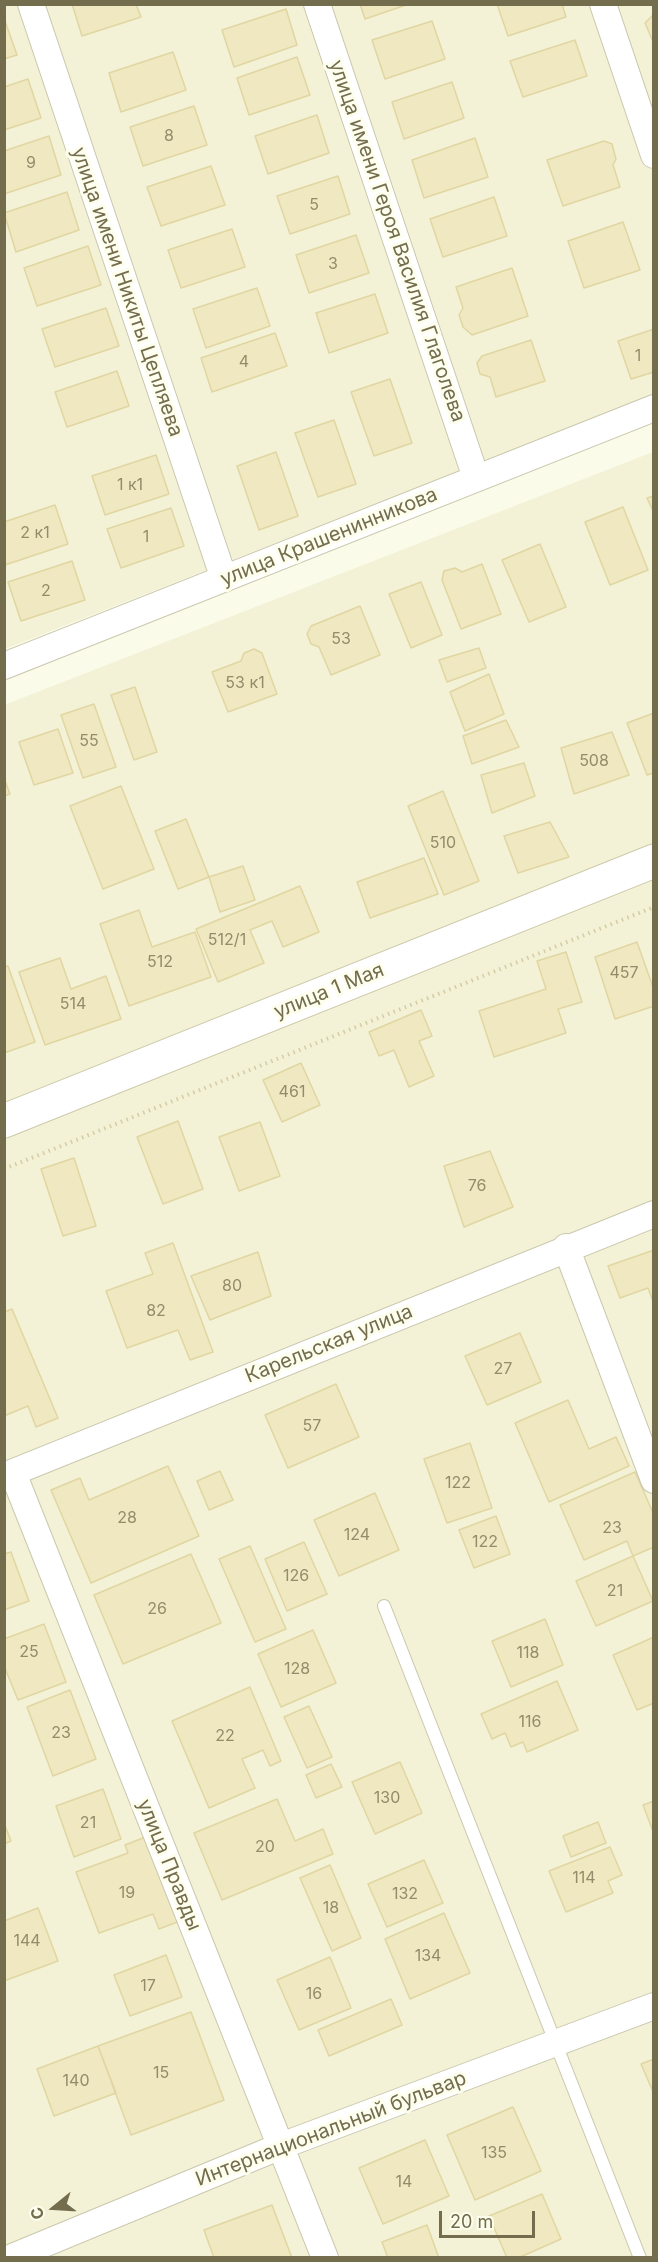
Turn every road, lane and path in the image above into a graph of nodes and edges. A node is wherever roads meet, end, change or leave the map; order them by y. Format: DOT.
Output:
graph roads {
  1 [pos="31,4"];
  2 [pos="317,4"];
  3 [pos="603,4"];
  4 [pos="654,155"];
  5 [pos="654,408"];
  6 [pos="476,478"];
  7 [pos="224,579"];
  8 [pos="4,666"];
  9 [pos="654,861"];
  10 [pos="654,907"];
  11 [pos="4,1121"];
  12 [pos="4,1169"];
  13 [pos="654,1214"];
  14 [pos="566,1247"];
  15 [pos="9,1474"];
  16 [pos="654,1480"];
  17 [pos="384,1606"];
  18 [pos="654,2006"];
  19 [pos="556,2044"];
  20 [pos="281,2146"];
  21 [pos="4,2245"];
  22 [pos="10,2258"];
  23 [pos="325,2258"];
  24 [pos="640,2258"];
  1 -- 7 [label="street, улица имени Никиты Цепляева"];
  2 -- 6 [label="street, улица имени Героя Василия Глаголева"];
  3 -- 4 [label="street"];
  5 -- 6 [label="street, улица Крашенинникова"];
  6 -- 7 [label="street, улица Крашенинникова"];
  7 -- 8 [label="street, улица Крашенинникова"];
  9 -- 11 [label="street, улица 1 Мая"];
  10 -- 12 [label="path"];
  13 -- 14 [label="street, Карельская улица"];
  14 -- 15 [label="street, Карельская улица"];
  14 -- 16 [label="street"];
  15 -- 20 [label="street, улица Правды"];
  17 -- 19 [label="lane"];
  18 -- 19 [label="street, Интернациональный бульвар"];
  19 -- 20 [label="street, Интернациональный бульвар"];
  19 -- 24 [label="lane"];
  20 -- 22 [label="street, Интернациональный бульвар"];
  20 -- 23 [label="street, улица Правды"];
  21 -- 22 [label="lane"];
}
